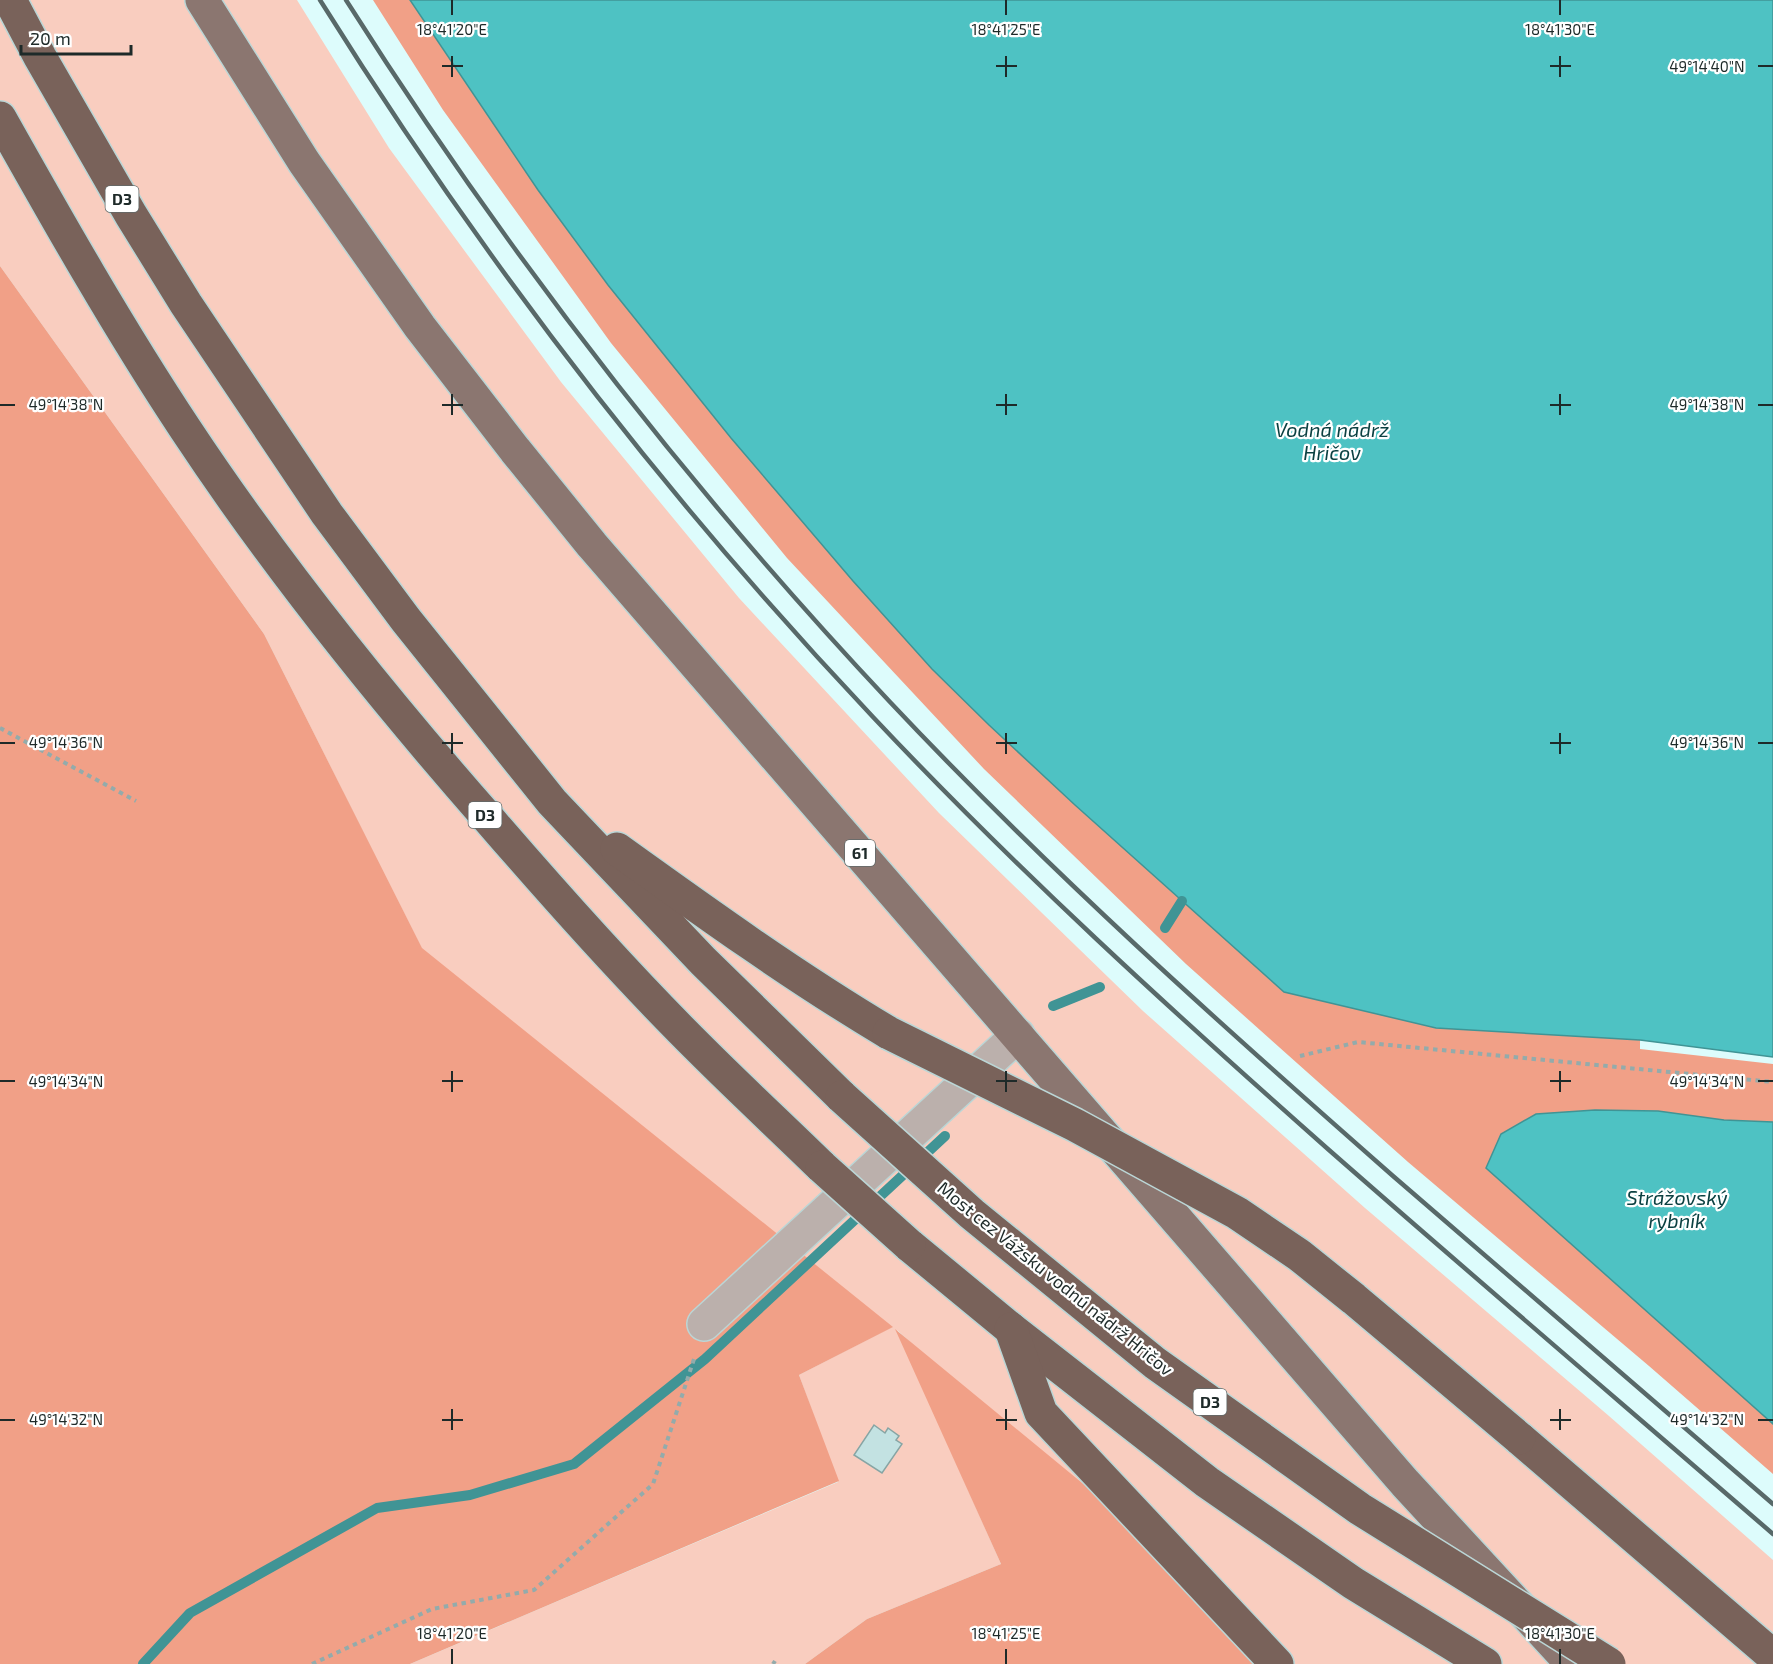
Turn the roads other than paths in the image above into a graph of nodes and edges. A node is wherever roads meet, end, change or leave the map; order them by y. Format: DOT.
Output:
graph roads {
  1 [pos="10,0"];
  2 [pos="202,0"];
  3 [pos="0,117"];
  4 [pos="552,802"];
  5 [pos="1018,1035"];
  6 [pos="704,1324"];
  7 [pos="1011,1329"];
  8 [pos="1773,1656"];
  9 [pos="1277,1664"];
  10 [pos="1485,1664"];
  11 [pos="1572,1664"];
  12 [pos="1609,1664"];
  1 -- 4 [label="highway, D3"];
  2 -- 5 [label="main road, 61"];
  3 -- 7 [label="highway, D3, bridge"];
  4 -- 8 [label="highway, bridge"];
  4 -- 12 [label="highway, Most cez Vážsku vodnú nádrž Hričov / D3, bridge"];
  5 -- 6 [label="street"];
  5 -- 11 [label="main road, 61"];
  7 -- 9 [label="highway"];
  7 -- 10 [label="highway, D3"];
}
